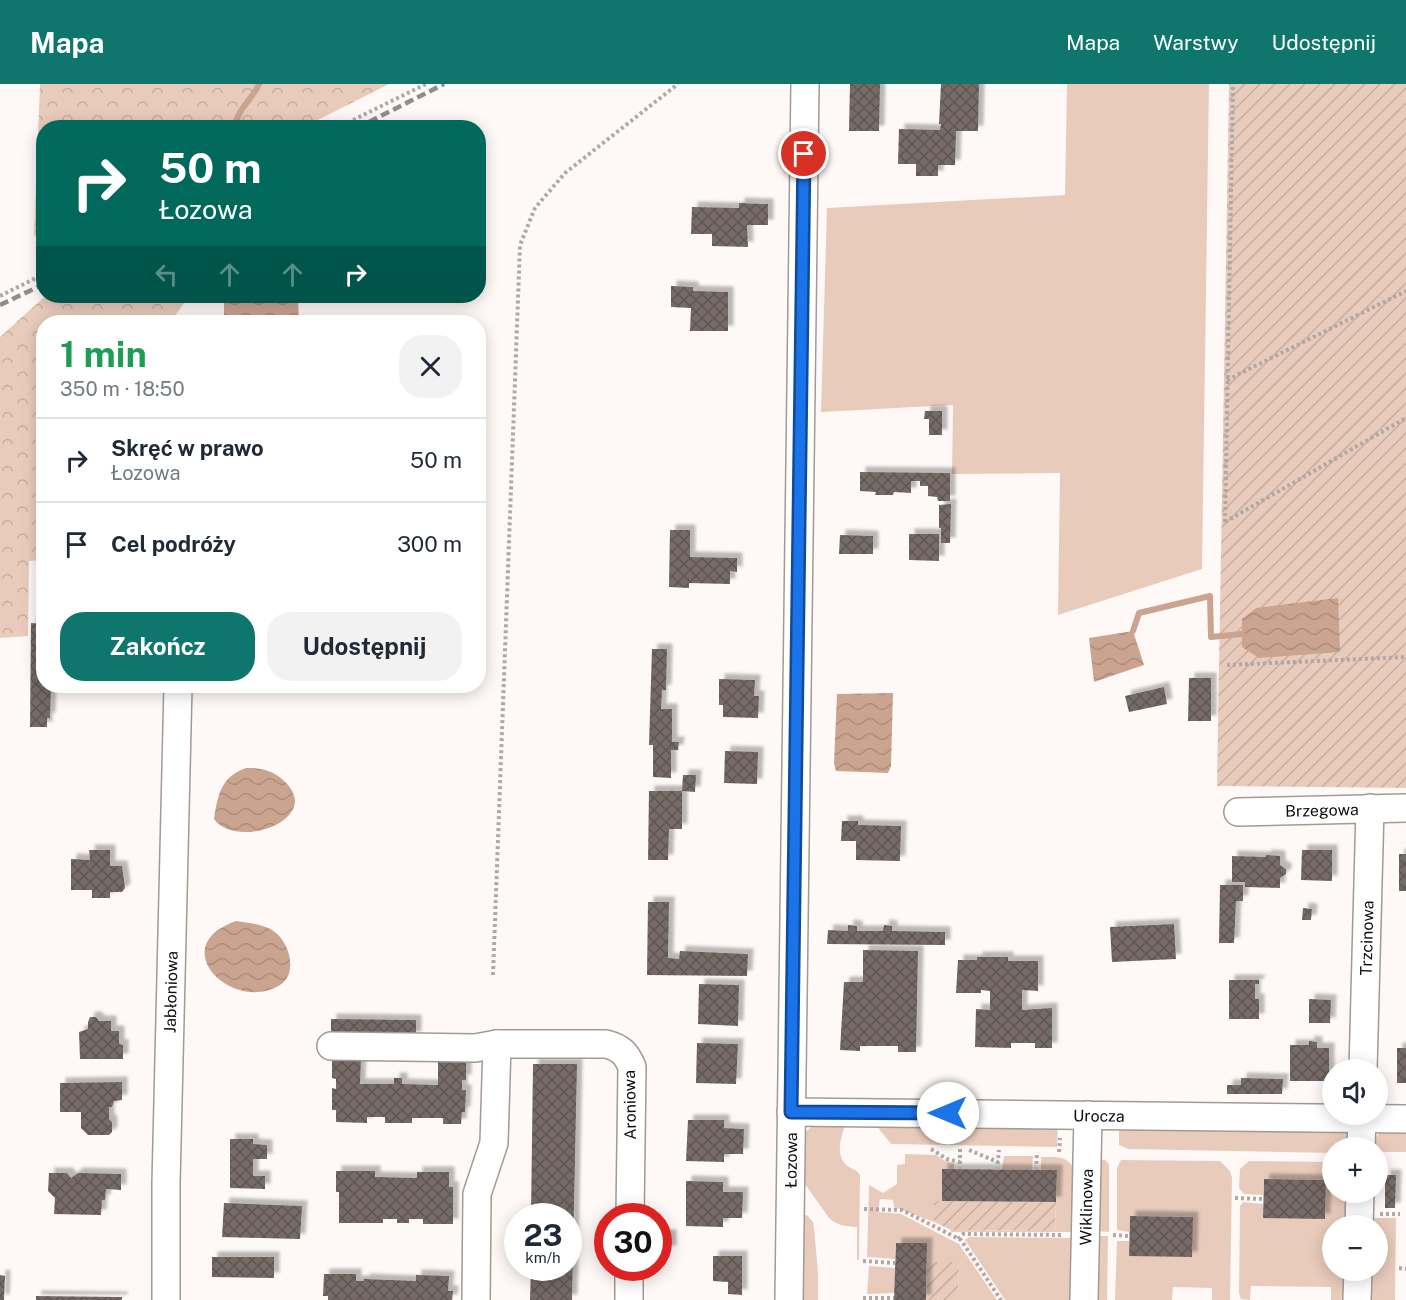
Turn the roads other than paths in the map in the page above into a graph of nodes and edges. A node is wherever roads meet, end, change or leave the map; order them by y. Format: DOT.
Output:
graph roads {
  1 [pos="805,84"];
  2 [pos="178,693"];
  3 [pos="1370,808"];
  4 [pos="1406,808"];
  5 [pos="1238,812"];
  6 [pos="497,1044"];
  7 [pos="331,1046"];
  8 [pos="1363,1059"];
  9 [pos="791,1112"];
  10 [pos="1088,1115"];
  11 [pos="1322,1116"];
  12 [pos="1388,1118"];
  13 [pos="1406,1119"];
  14 [pos="630,1203"];
  15 [pos="629,1281"];
  16 [pos="1358,1281"];
  17 [pos="166,1300"];
  18 [pos="476,1300"];
  19 [pos="629,1300"];
  20 [pos="789,1300"];
  21 [pos="1084,1300"];
  22 [pos="1357,1300"];
  1 -- 9 [label="street, Łozowa"];
  2 -- 17 [label="street, Jabłoniowa"];
  3 -- 4 [label="street, Brzegowa"];
  3 -- 5 [label="street, Brzegowa"];
  3 -- 8 [label="street, Trzcinowa"];
  6 -- 7 [label="street, Aroniowa"];
  6 -- 14 [label="street, Aroniowa"];
  6 -- 18 [label="street"];
  9 -- 10 [label="street, Urocza"];
  9 -- 20 [label="street, Łozowa"];
  10 -- 11 [label="street, Urocza"];
  10 -- 21 [label="street, Wiklinowa"];
  12 -- 13 [label="street, Urocza"];
  15 -- 19 [label="street"];
  16 -- 22 [label="street"];
}
